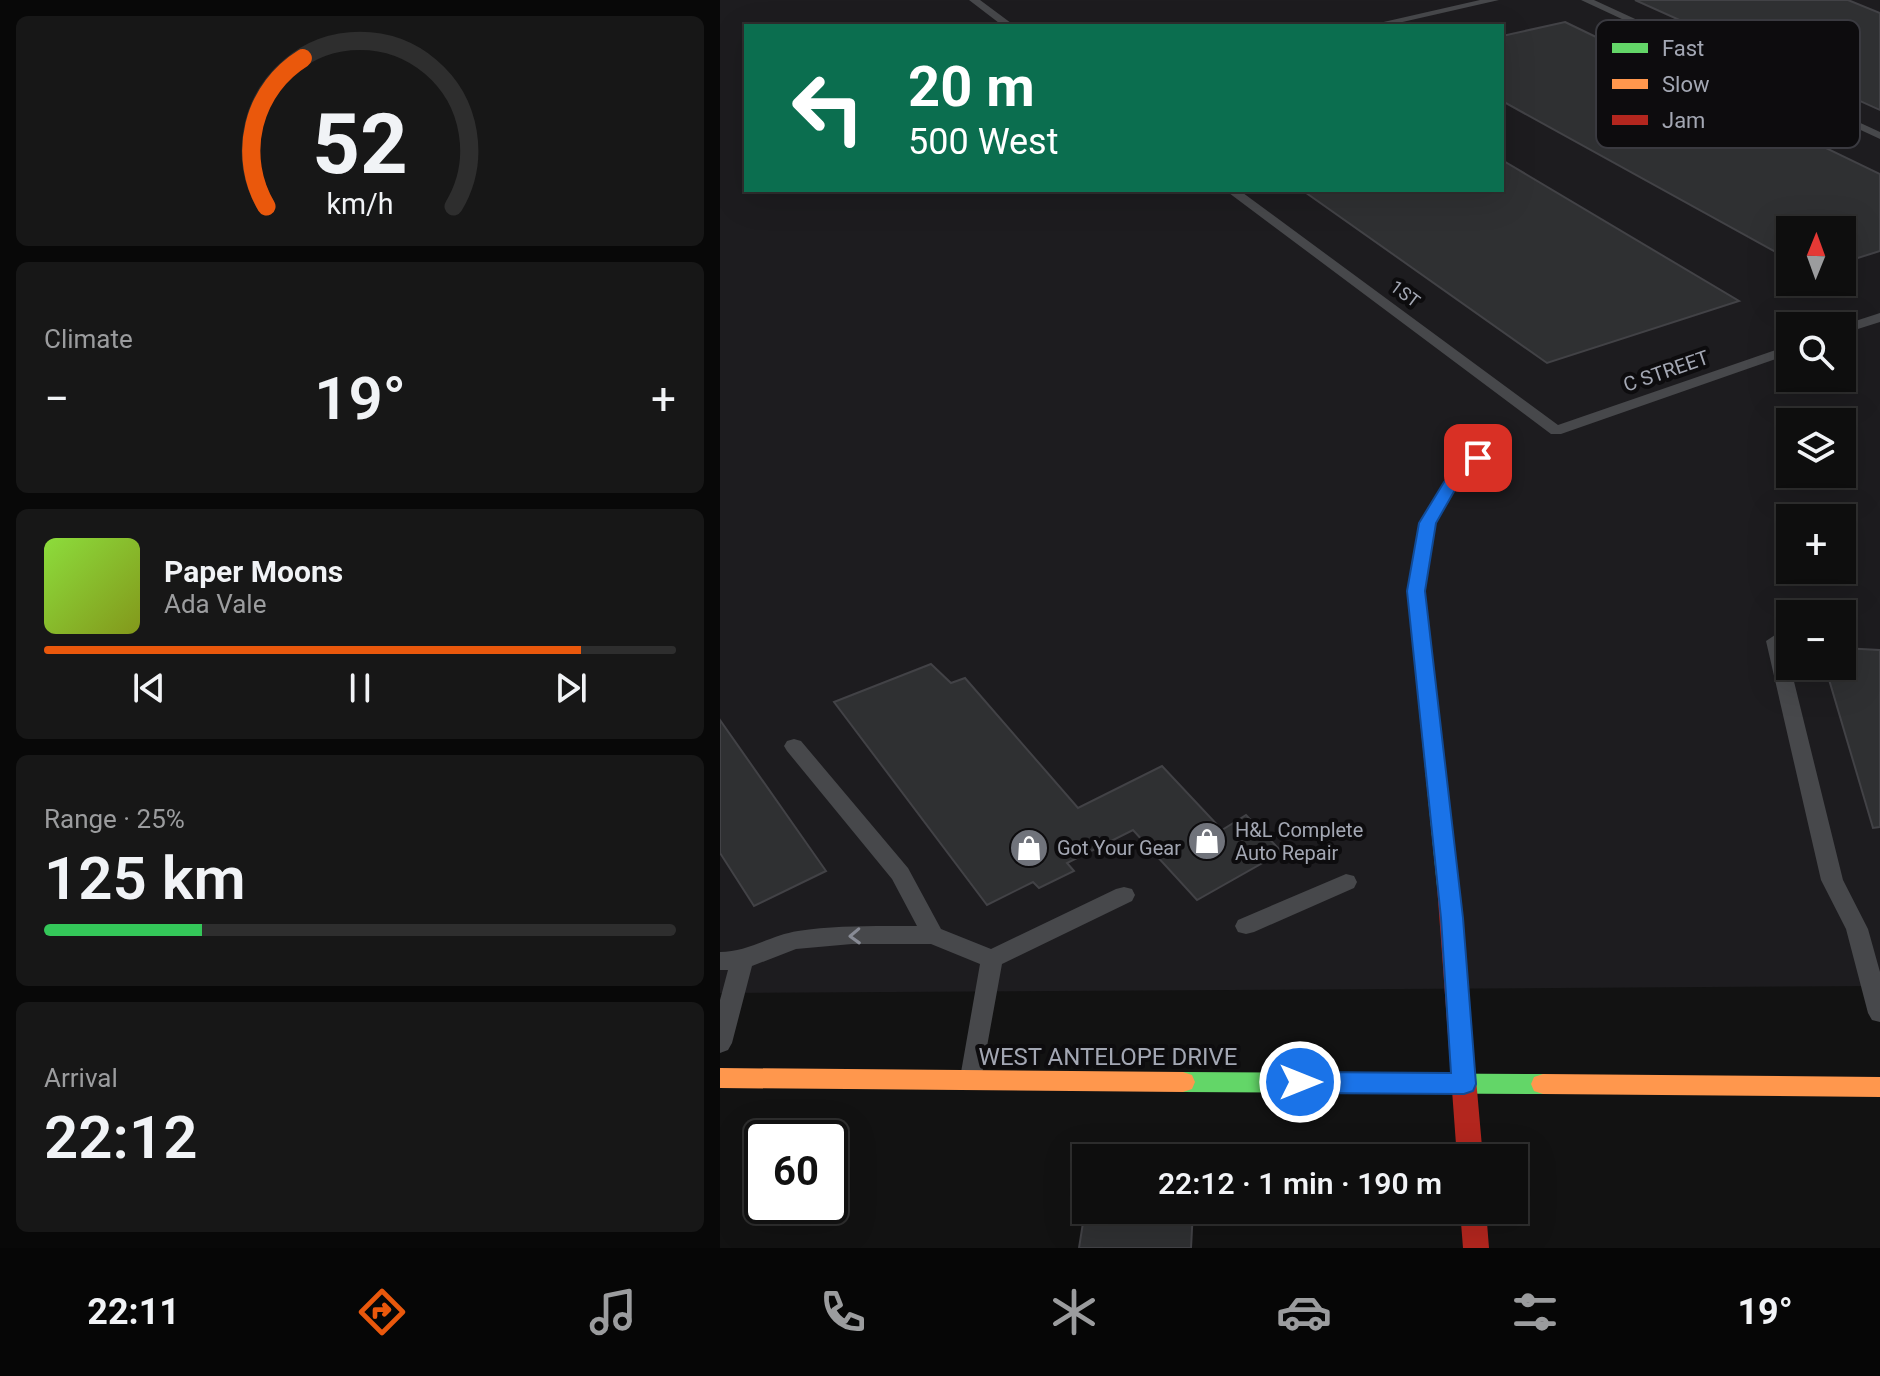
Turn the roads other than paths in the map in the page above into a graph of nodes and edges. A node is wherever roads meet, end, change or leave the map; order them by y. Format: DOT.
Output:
graph roads {
  1 [pos="974,0"];
  2 [pos="1494,0"];
  3 [pos="1586,0"];
  4 [pos="1629,20"];
  5 [pos="1007,24"];
  6 [pos="1380,24"];
  7 [pos="1860,127"];
  8 [pos="1880,136"];
  9 [pos="1234,192"];
  10 [pos="1880,317"];
  11 [pos="1856,325"];
  12 [pos="1776,354"];
  13 [pos="1556,431"];
  14 [pos="1478,458"];
  15 [pos="1775,641"];
  16 [pos="794,746"];
  17 [pos="1346,882"];
  18 [pos="1124,895"];
  19 [pos="1246,926"];
  20 [pos="933,935"];
  21 [pos="720,946"];
  22 [pos="992,959"];
  23 [pos="731,961"];
  24 [pos="1880,1013"];
  25 [pos="720,1043"];
  26 [pos="720,1078"];
  27 [pos="972,1080"];
  28 [pos="1464,1084"];
  29 [pos="1880,1087"];
  30 [pos="1469,1144"];
  31 [pos="1474,1224"];
  32 [pos="1476,1248"];
  1 -- 5 [label="lane"];
  2 -- 6 [label="lane"];
  3 -- 4 [label="lane"];
  7 -- 8 [label="lane"];
  9 -- 13 [label="lane, 1ST"];
  10 -- 11 [label="lane"];
  12 -- 13 [label="lane, C STREET"];
  14 -- 28 [label="street"];
  15 -- 24 [label="lane"];
  16 -- 20 [label="lane"];
  17 -- 19 [label="lane"];
  18 -- 22 [label="lane"];
  20 -- 22 [label="lane"];
  20 -- 23 [label="lane, one-way"];
  21 -- 23 [label="lane"];
  22 -- 27 [label="lane"];
  23 -- 25 [label="lane"];
  26 -- 27 [label="street, WEST ANTELOPE DRIVE"];
  27 -- 28 [label="street, WEST ANTELOPE DRIVE"];
  28 -- 29 [label="street, WEST ANTELOPE DRIVE"];
  28 -- 30 [label="street"];
  31 -- 32 [label="street"];
}
